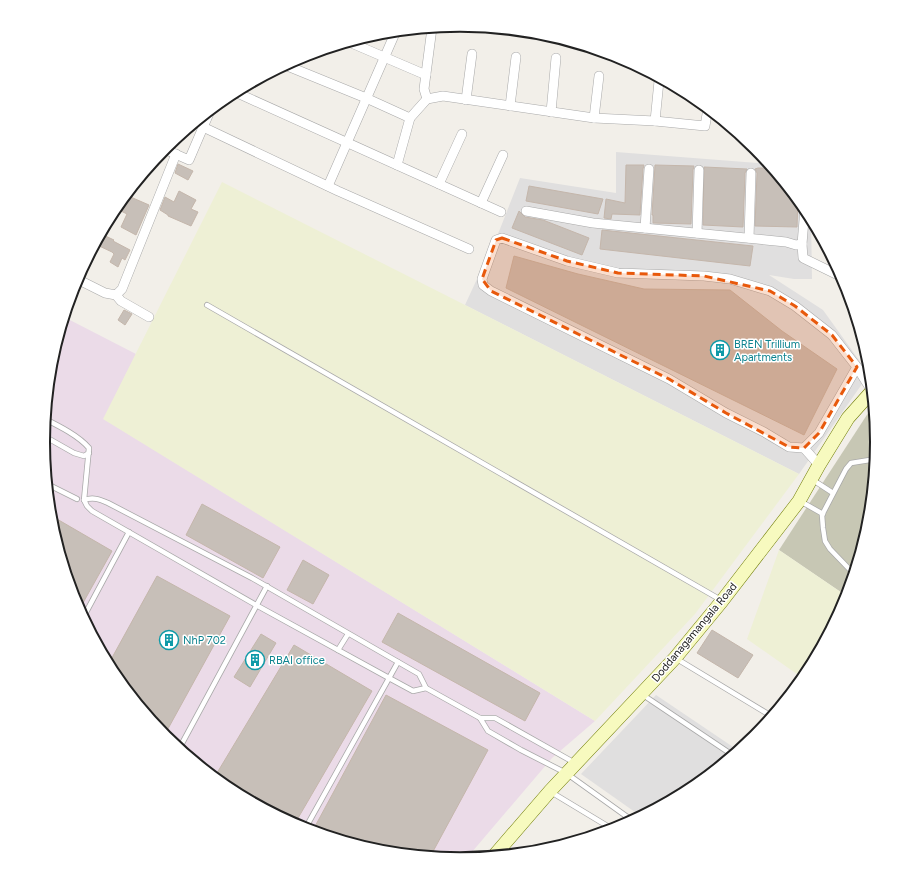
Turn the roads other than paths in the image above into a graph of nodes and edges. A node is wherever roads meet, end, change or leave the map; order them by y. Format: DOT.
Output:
graph roads {
  1 [pos="431,33"];
  2 [pos="393,38"];
  3 [pos="356,45"];
  4 [pos="472,54"];
  5 [pos="516,57"];
  6 [pos="384,58"];
  7 [pos="556,58"];
  8 [pos="292,68"];
  9 [pos="426,75"];
  10 [pos="599,76"];
  11 [pos="658,83"];
  12 [pos="242,95"];
  13 [pos="366,98"];
  14 [pos="427,98"];
  15 [pos="466,100"];
  16 [pos="510,106"];
  17 [pos="551,112"];
  18 [pos="707,115"];
  19 [pos="410,118"];
  20 [pos="594,118"];
  21 [pos="655,121"];
  22 [pos="205,122"];
  23 [pos="203,127"];
  24 [pos="462,134"];
  25 [pos="346,142"];
  26 [pos="170,152"];
  27 [pos="176,154"];
  28 [pos="503,155"];
  29 [pos="396,165"];
  30 [pos="648,169"];
  31 [pos="699,170"];
  32 [pos="751,173"];
  33 [pos="439,184"];
  34 [pos="328,186"];
  35 [pos="481,203"];
  36 [pos="526,210"];
  37 [pos="501,212"];
  38 [pos="804,218"];
  39 [pos="645,228"];
  40 [pos="697,233"];
  41 [pos="749,238"];
  42 [pos="802,244"];
  43 [pos="469,248"];
  44 [pos="835,273"];
  45 [pos="82,282"];
  46 [pos="116,295"];
  47 [pos="207,305"];
  48 [pos="149,316"];
  49 [pos="857,366"];
  50 [pos="867,388"];
  51 [pos="868,400"];
  52 [pos="51,422"];
  53 [pos="50,439"];
  54 [pos="804,448"];
  55 [pos="89,453"];
  56 [pos="870,460"];
  57 [pos="819,465"];
  58 [pos="811,479"];
  59 [pos="53,487"];
  60 [pos="833,493"];
  61 [pos="77,499"];
  62 [pos="84,500"];
  63 [pos="799,501"];
  64 [pos="823,514"];
  65 [pos="129,532"];
  66 [pos="850,571"];
  67 [pos="267,586"];
  68 [pos="722,601"];
  69 [pos="256,605"];
  70 [pos="86,612"];
  71 [pos="348,634"];
  72 [pos="338,650"];
  73 [pos="676,658"];
  74 [pos="398,662"];
  75 [pos="389,678"];
  76 [pos="426,688"];
  77 [pos="642,694"];
  78 [pos="768,714"];
  79 [pos="480,718"];
  80 [pos="182,744"];
  81 [pos="729,753"];
  82 [pos="576,764"];
  83 [pos="566,773"];
  84 [pos="550,791"];
  85 [pos="627,818"];
  86 [pos="308,824"];
  87 [pos="607,826"];
  88 [pos="498,851"];
  1 -- 9 [label="street"];
  2 -- 6 [label="street"];
  3 -- 6 [label="street"];
  4 -- 15 [label="street"];
  5 -- 16 [label="street"];
  6 -- 9 [label="street"];
  6 -- 13 [label="street"];
  7 -- 17 [label="street"];
  8 -- 13 [label="street"];
  9 -- 14 [label="street"];
  10 -- 20 [label="street"];
  11 -- 21 [label="street"];
  12 -- 25 [label="street"];
  13 -- 19 [label="street"];
  13 -- 25 [label="street"];
  14 -- 15 [label="street"];
  14 -- 19 [label="street"];
  15 -- 16 [label="street"];
  16 -- 17 [label="street"];
  17 -- 20 [label="street"];
  18 -- 21 [label="street"];
  19 -- 29 [label="street"];
  20 -- 21 [label="street"];
  22 -- 23 [label="street"];
  23 -- 27 [label="street"];
  23 -- 34 [label="street"];
  24 -- 33 [label="street"];
  25 -- 29 [label="street"];
  25 -- 34 [label="street"];
  26 -- 27 [label="street"];
  27 -- 46 [label="street"];
  28 -- 35 [label="street"];
  29 -- 33 [label="street"];
  30 -- 39 [label="street"];
  31 -- 40 [label="street"];
  32 -- 41 [label="street"];
  33 -- 35 [label="street"];
  34 -- 43 [label="street"];
  35 -- 37 [label="street"];
  36 -- 39 [label="street"];
  38 -- 42 [label="street"];
  39 -- 40 [label="street"];
  40 -- 41 [label="street"];
  41 -- 42 [label="street"];
  42 -- 44 [label="street"];
  45 -- 46 [label="street"];
  46 -- 48 [label="street"];
  47 -- 68 [label="lane"];
  49 -- 50 [label="street"];
  49 -- 54 [label="street"];
  49 -- 54 [label="street"];
  51 -- 57 [label="street, Doddanagamangala Road"];
  52 -- 55 [label="lane"];
  53 -- 55 [label="lane"];
  54 -- 57 [label="street"];
  55 -- 62 [label="lane"];
  56 -- 60 [label="lane"];
  57 -- 58 [label="street, Doddanagamangala Road"];
  58 -- 60 [label="lane"];
  58 -- 63 [label="street, Doddanagamangala Road"];
  59 -- 61 [label="lane"];
  60 -- 64 [label="lane"];
  62 -- 65 [label="lane"];
  62 -- 67 [label="lane"];
  63 -- 64 [label="lane"];
  63 -- 68 [label="street, Doddanagamangala Road"];
  64 -- 66 [label="lane"];
  65 -- 69 [label="lane"];
  65 -- 70 [label="lane"];
  67 -- 69 [label="lane"];
  67 -- 71 [label="lane"];
  68 -- 73 [label="street, Doddanagamangala Road"];
  69 -- 72 [label="lane"];
  69 -- 80 [label="lane"];
  71 -- 72 [label="lane"];
  71 -- 74 [label="lane"];
  72 -- 75 [label="lane"];
  73 -- 77 [label="street, Doddanagamangala Road"];
  73 -- 78 [label="lane"];
  74 -- 75 [label="lane"];
  74 -- 76 [label="lane"];
  75 -- 76 [label="lane"];
  75 -- 86 [label="lane"];
  76 -- 79 [label="lane"];
  77 -- 81 [label="lane"];
  77 -- 82 [label="street, Doddanagamangala Road"];
  79 -- 82 [label="lane"];
  79 -- 83 [label="lane"];
  82 -- 83 [label="street, Doddanagamangala Road"];
  83 -- 84 [label="street, Doddanagamangala Road"];
  83 -- 85 [label="lane"];
  84 -- 87 [label="lane"];
  84 -- 88 [label="street, Doddanagamangala Road"];
}
